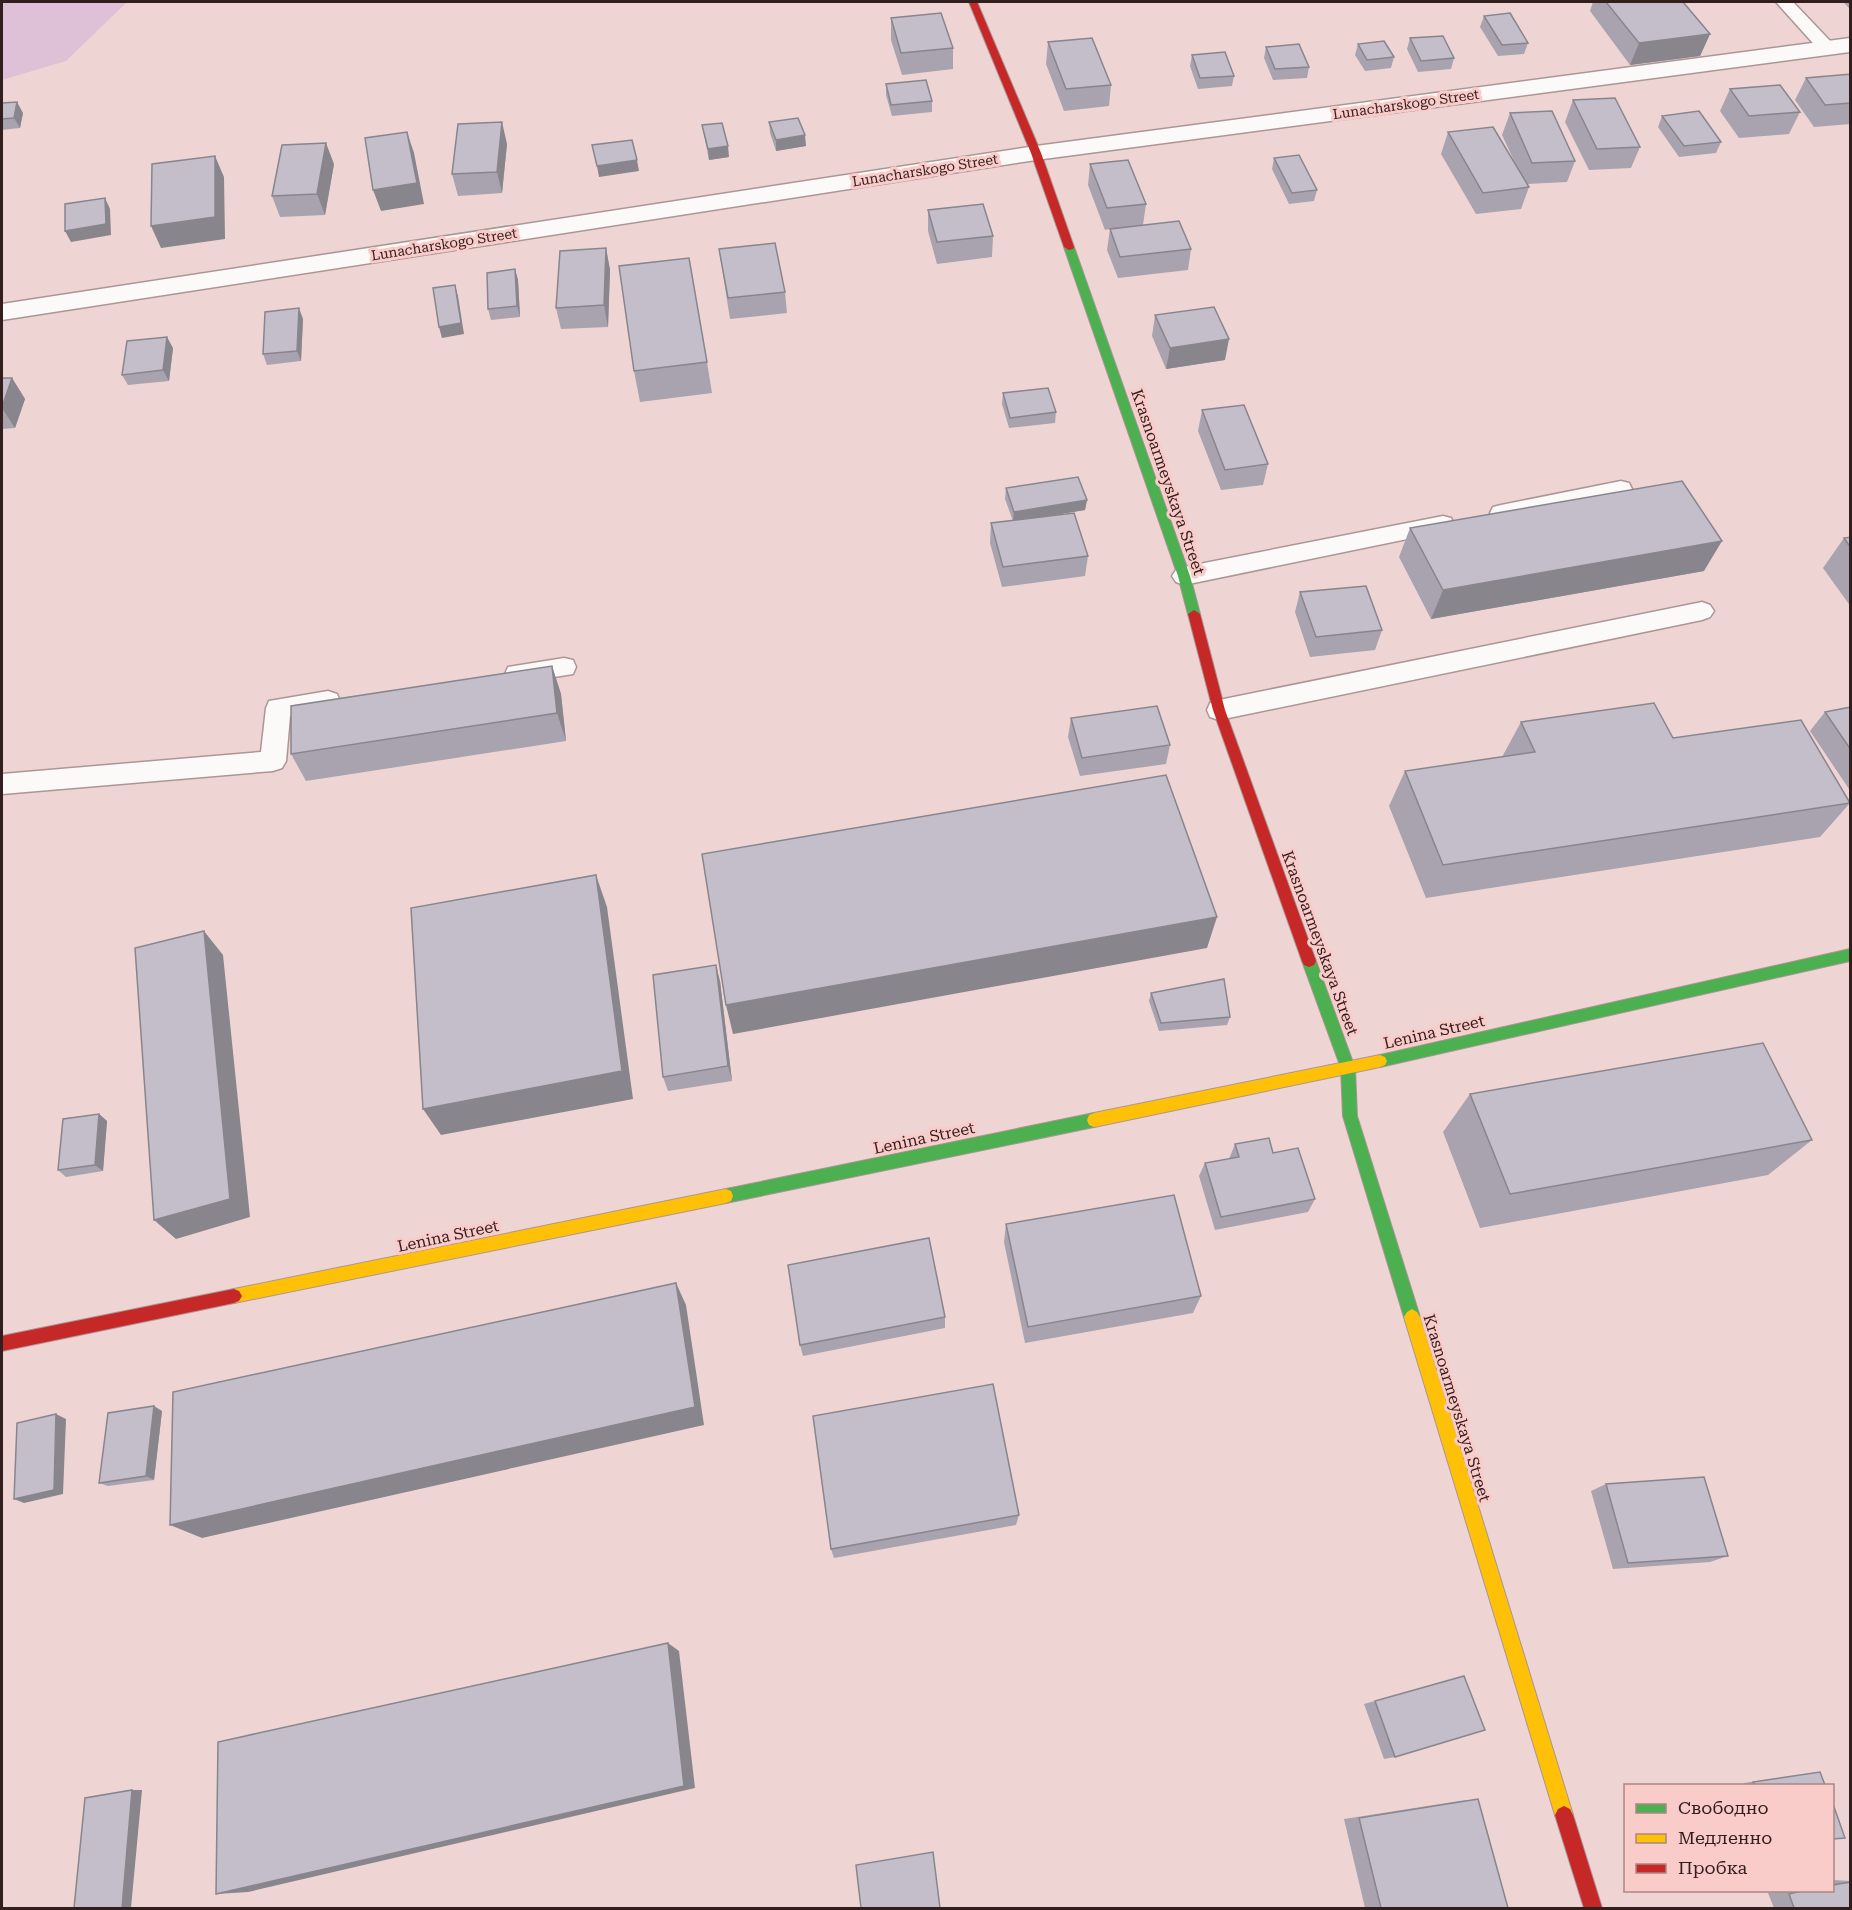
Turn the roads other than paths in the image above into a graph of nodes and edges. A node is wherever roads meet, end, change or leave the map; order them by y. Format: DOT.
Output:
graph roads {
  1 [pos="974,2"];
  2 [pos="1784,2"];
  3 [pos="1851,45"];
  4 [pos="1827,48"];
  5 [pos="1036,153"];
  6 [pos="2,312"];
  7 [pos="1621,489"];
  8 [pos="1483,517"];
  9 [pos="1460,521"];
  10 [pos="1184,576"];
  11 [pos="1702,611"];
  12 [pos="564,667"];
  13 [pos="495,677"];
  14 [pos="346,698"];
  15 [pos="1219,710"];
  16 [pos="2,784"];
  17 [pos="1851,955"];
  18 [pos="1348,1068"];
  19 [pos="2,1344"];
  20 [pos="1593,1908"];
  1 -- 5 [label="street, Krasnoarmeyskaya Street"];
  2 -- 4 [label="lane"];
  3 -- 4 [label="street, Lunacharskogo Street"];
  4 -- 5 [label="street, Lunacharskogo Street"];
  5 -- 6 [label="street, Lunacharskogo Street"];
  5 -- 10 [label="street, Krasnoarmeyskaya Street"];
  7 -- 8 [label="lane"];
  9 -- 10 [label="lane"];
  10 -- 15 [label="street, Krasnoarmeyskaya Street"];
  11 -- 15 [label="lane"];
  12 -- 13 [label="lane"];
  14 -- 16 [label="lane"];
  15 -- 18 [label="street, Krasnoarmeyskaya Street"];
  17 -- 18 [label="street, Lenina Street"];
  18 -- 19 [label="street, Lenina Street"];
  18 -- 20 [label="street, Krasnoarmeyskaya Street"];
}
